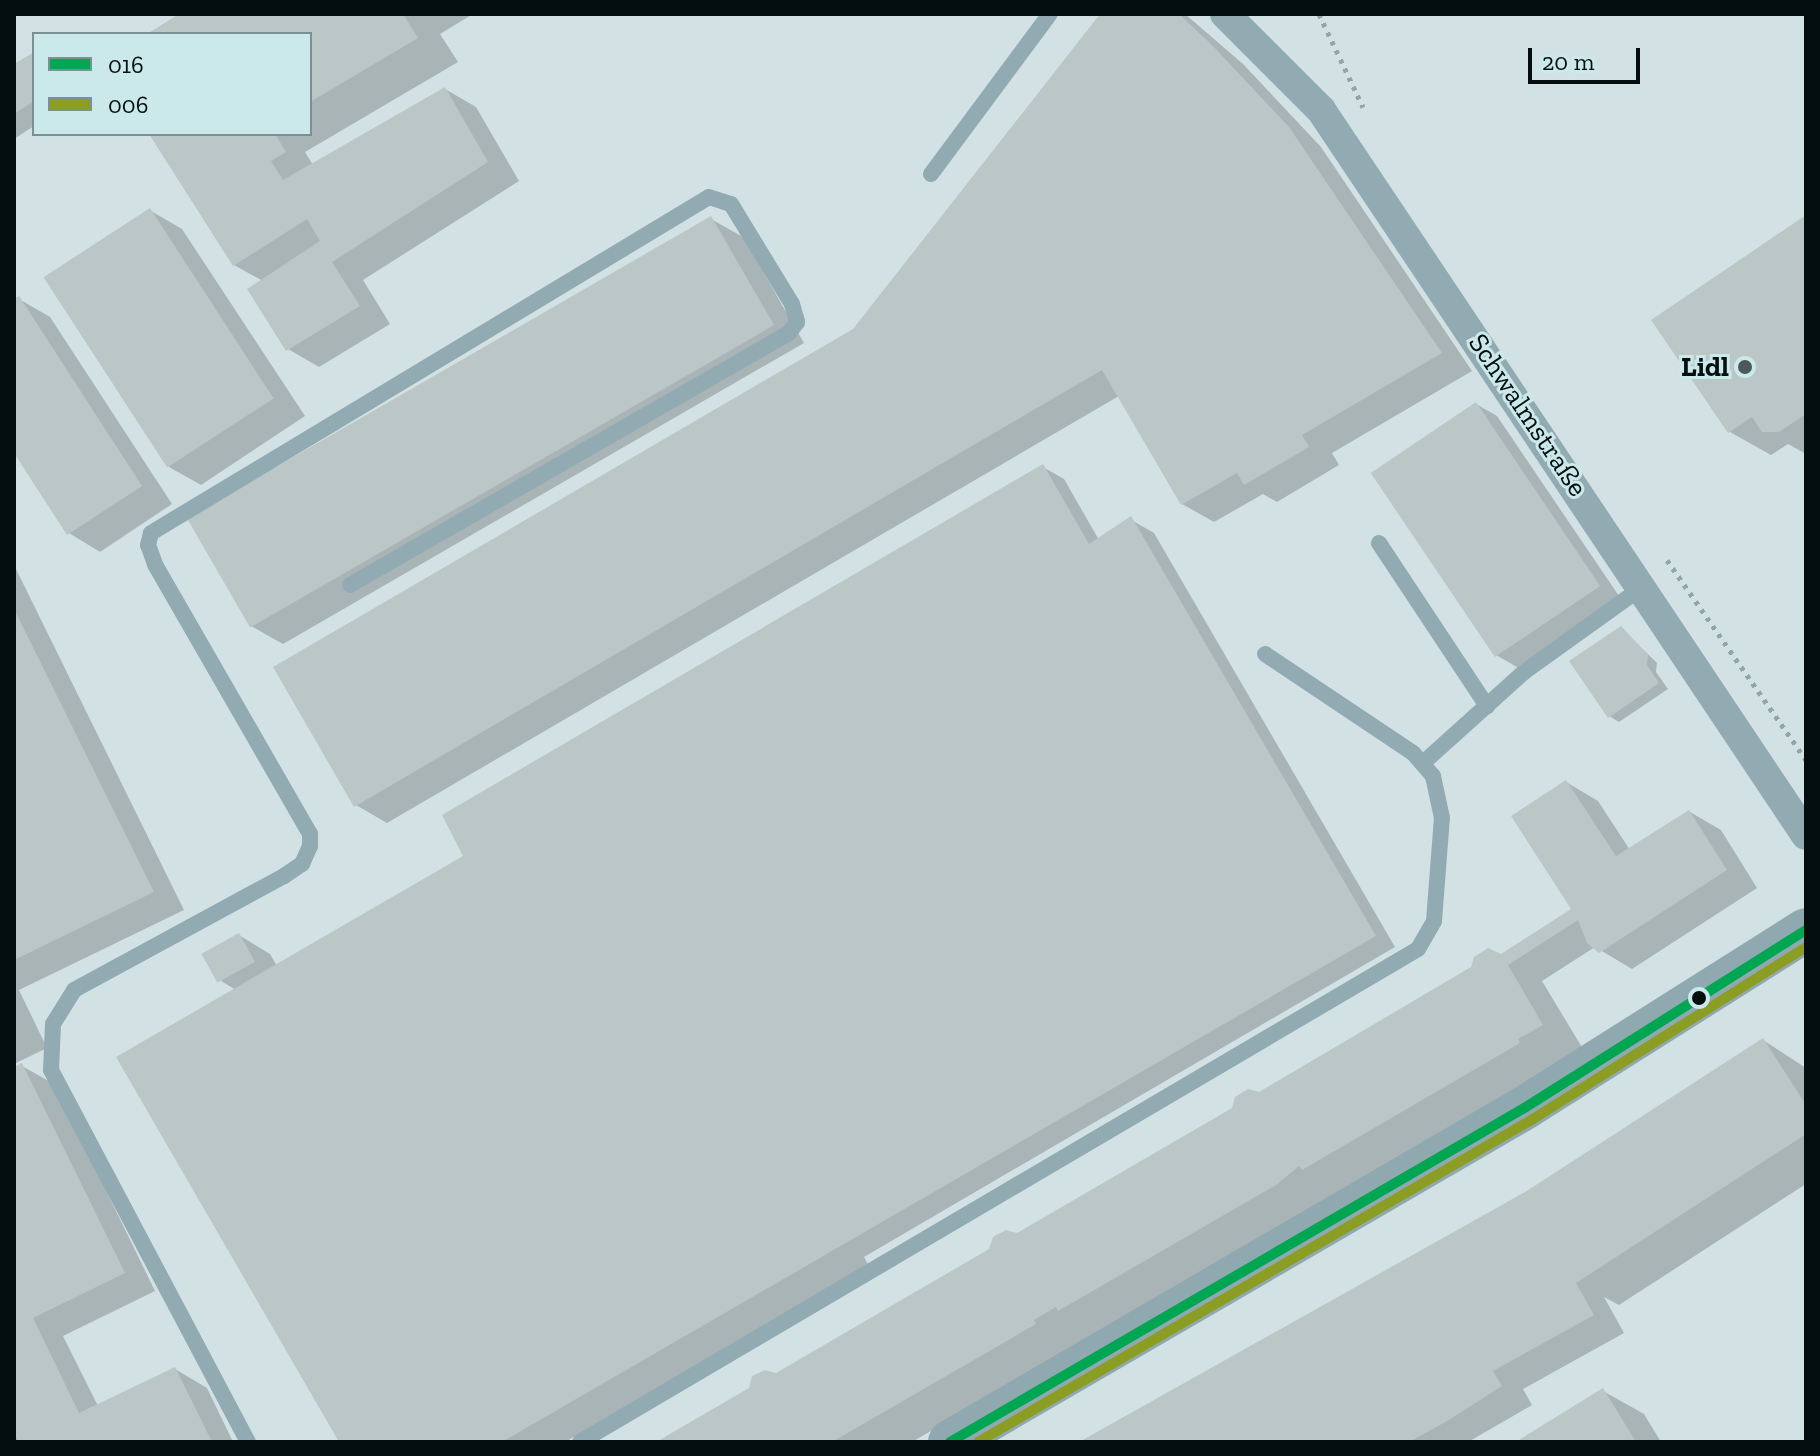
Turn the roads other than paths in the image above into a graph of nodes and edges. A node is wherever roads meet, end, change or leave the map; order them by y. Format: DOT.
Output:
graph roads {
  1 [pos="1050,14"];
  2 [pos="1225,14"];
  3 [pos="931,174"];
  4 [pos="1379,543"];
  5 [pos="350,585"];
  6 [pos="1644,586"];
  7 [pos="1265,654"];
  8 [pos="1487,706"];
  9 [pos="1423,763"];
  10 [pos="1806,835"];
  11 [pos="1806,930"];
  12 [pos="248,1442"];
  13 [pos="580,1442"];
  14 [pos="950,1442"];
  1 -- 3 [label="lane"];
  2 -- 6 [label="street, Schwalmstraße"];
  4 -- 8 [label="lane"];
  5 -- 12 [label="lane"];
  6 -- 8 [label="lane"];
  6 -- 10 [label="street, Schwalmstraße"];
  7 -- 9 [label="lane"];
  8 -- 9 [label="lane"];
  9 -- 13 [label="lane"];
  11 -- 14 [label="main road"];
}
